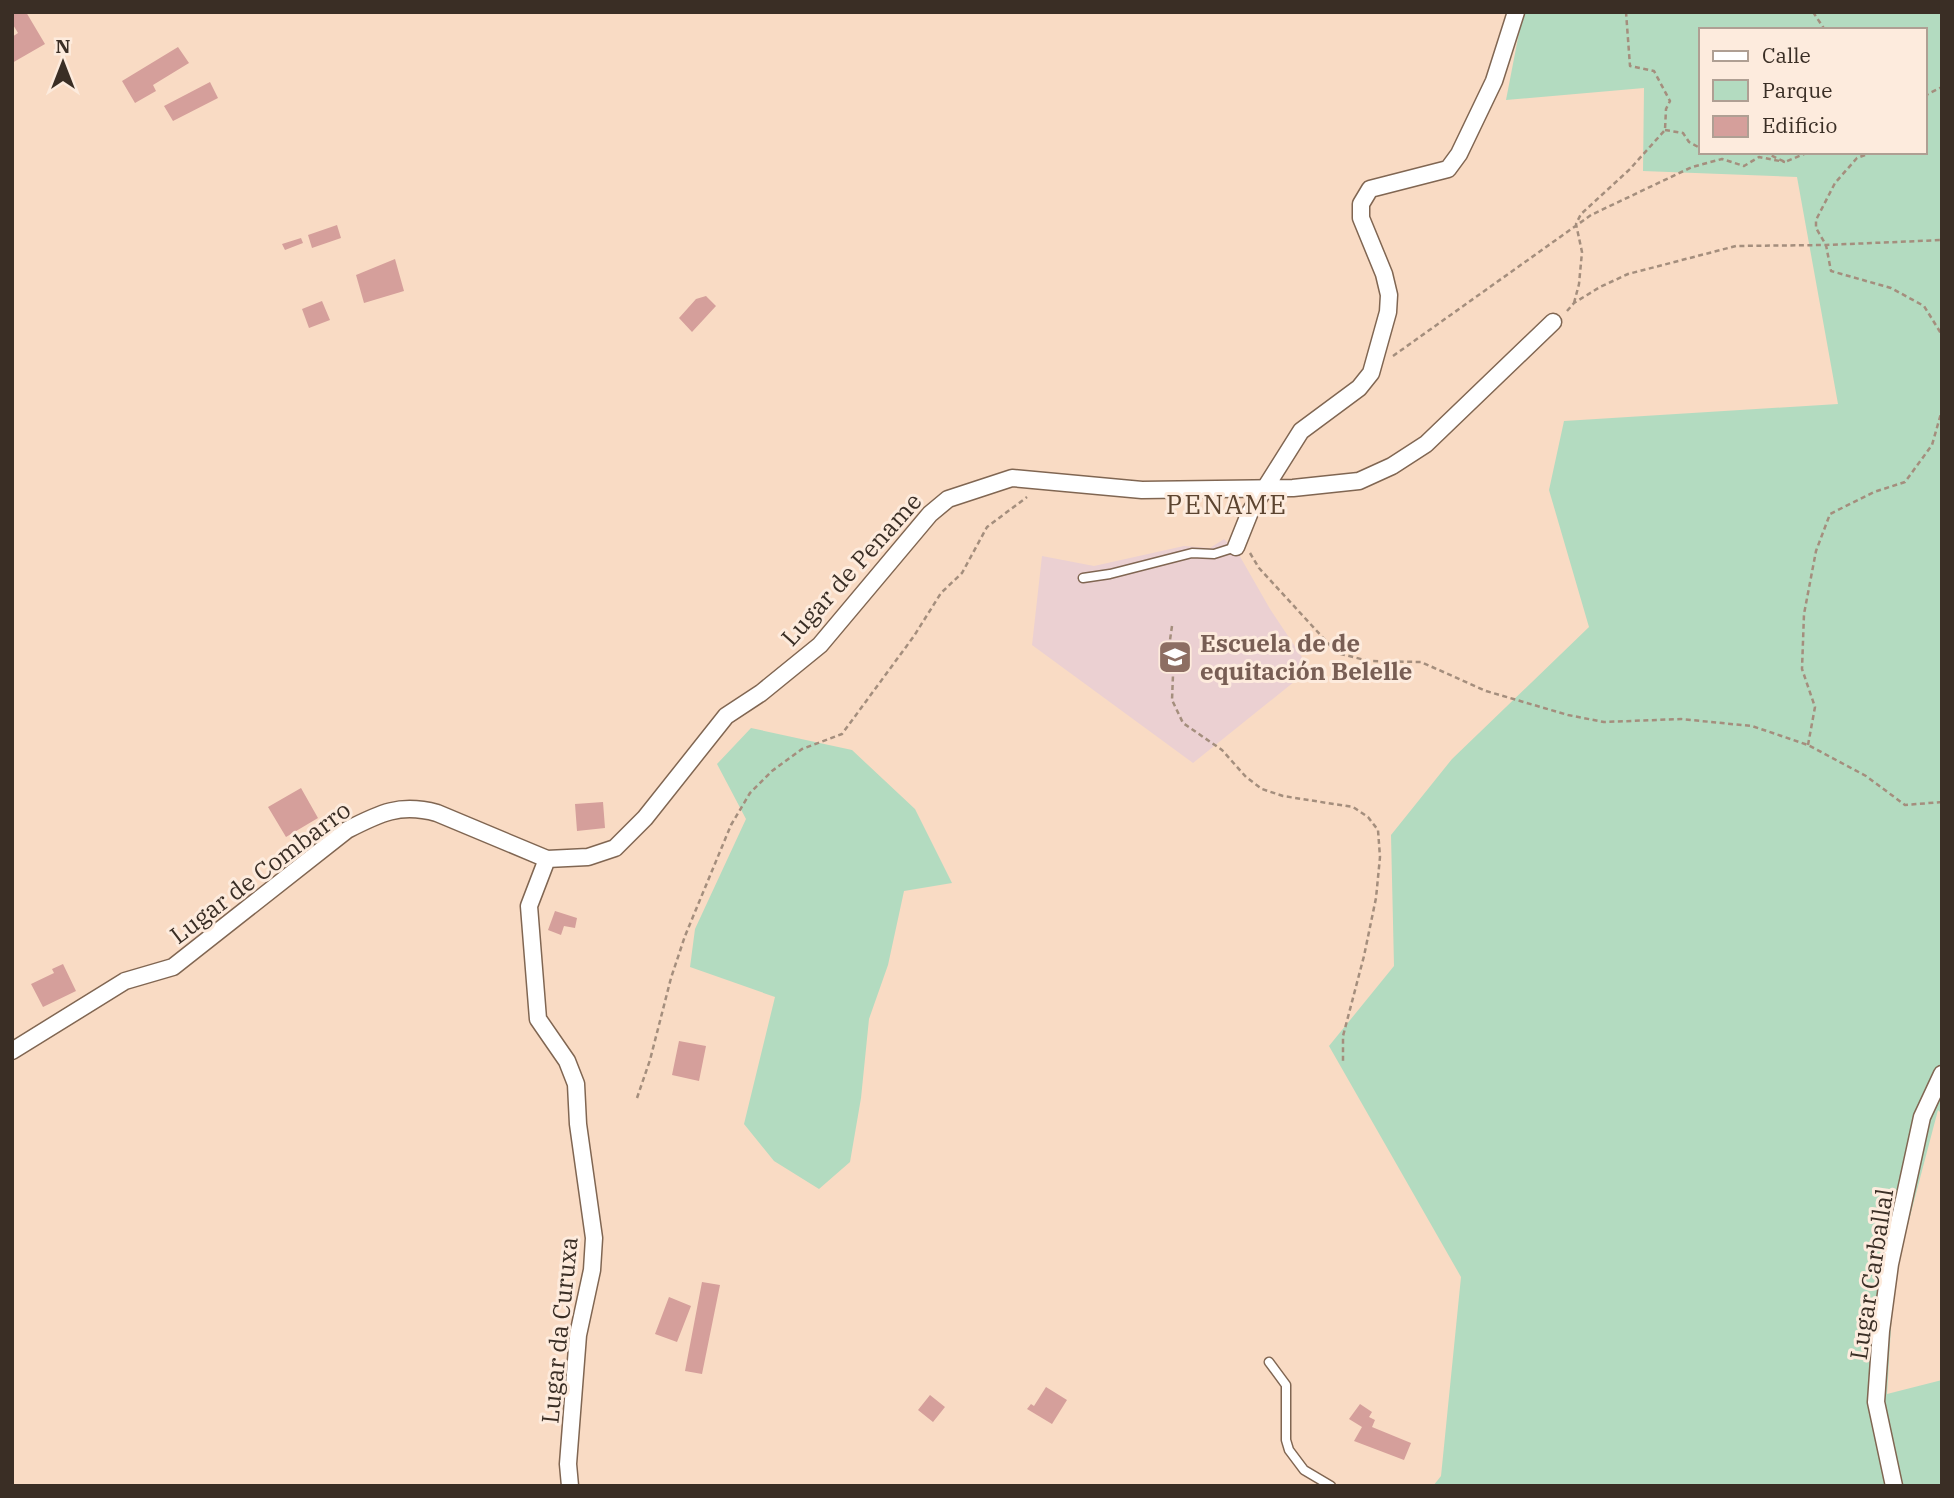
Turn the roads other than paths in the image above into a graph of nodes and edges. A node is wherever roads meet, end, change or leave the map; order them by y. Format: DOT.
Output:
graph roads {
  1 [pos="1516,12"];
  2 [pos="1553,321"];
  3 [pos="1264,490"];
  4 [pos="1237,541"];
  5 [pos="1083,578"];
  6 [pos="547,859"];
  7 [pos="12,1051"];
  8 [pos="1942,1073"];
  9 [pos="1269,1362"];
  10 [pos="570,1486"];
  11 [pos="1331,1486"];
  12 [pos="1894,1486"];
  1 -- 3 [label="street"];
  2 -- 3 [label="street, Lugar de Pename"];
  3 -- 4 [label="street"];
  3 -- 6 [label="street, Lugar de Pename"];
  4 -- 5 [label="lane"];
  6 -- 7 [label="street, Lugar de Combarro"];
  6 -- 10 [label="street, Lugar da Curuxa"];
  8 -- 12 [label="street, Lugar Carballal"];
  9 -- 11 [label="lane"];
}
